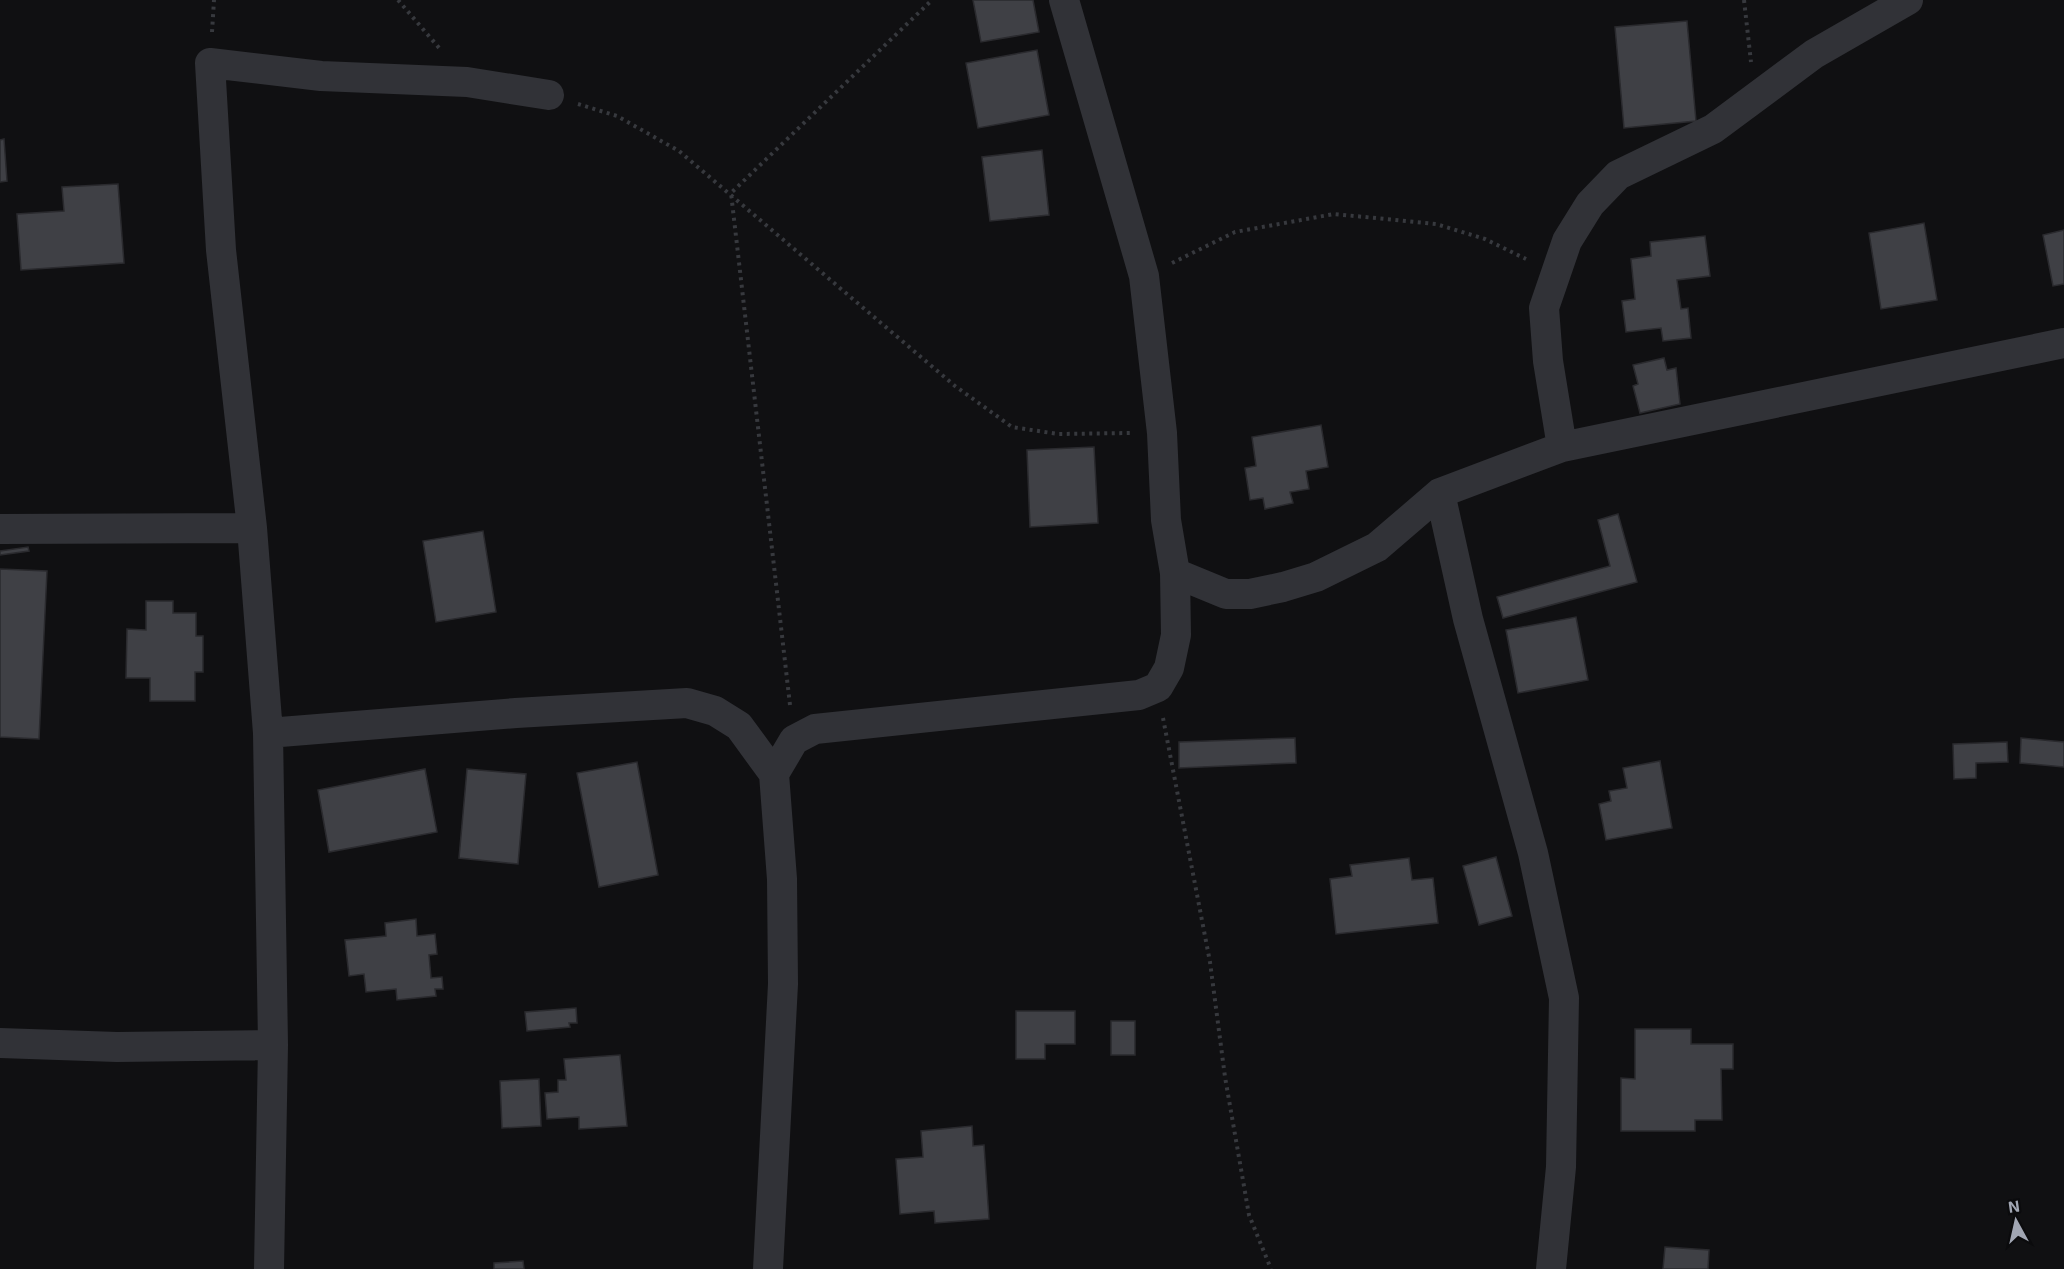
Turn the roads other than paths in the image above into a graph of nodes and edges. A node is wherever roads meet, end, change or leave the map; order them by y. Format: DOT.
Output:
graph roads {
  1 [pos="1064,0"];
  2 [pos="1908,0"];
  3 [pos="549,95"];
  4 [pos="2064,343"];
  5 [pos="1562,447"];
  6 [pos="1440,493"];
  7 [pos="252,528"];
  8 [pos="0,530"];
  9 [pos="1175,573"];
  10 [pos="268,733"];
  11 [pos="774,774"];
  12 [pos="0,1043"];
  13 [pos="273,1045"];
  14 [pos="269,1269"];
  15 [pos="768,1269"];
  16 [pos="1551,1269"];
  1 -- 9 [label="street"];
  2 -- 5 [label="street"];
  3 -- 7 [label="street"];
  4 -- 5 [label="street"];
  5 -- 6 [label="street"];
  6 -- 9 [label="street"];
  6 -- 16 [label="street"];
  7 -- 8 [label="street"];
  7 -- 10 [label="street"];
  9 -- 11 [label="street"];
  10 -- 11 [label="street"];
  10 -- 13 [label="street"];
  11 -- 15 [label="street"];
  12 -- 13 [label="street"];
  13 -- 14 [label="street"];
}
